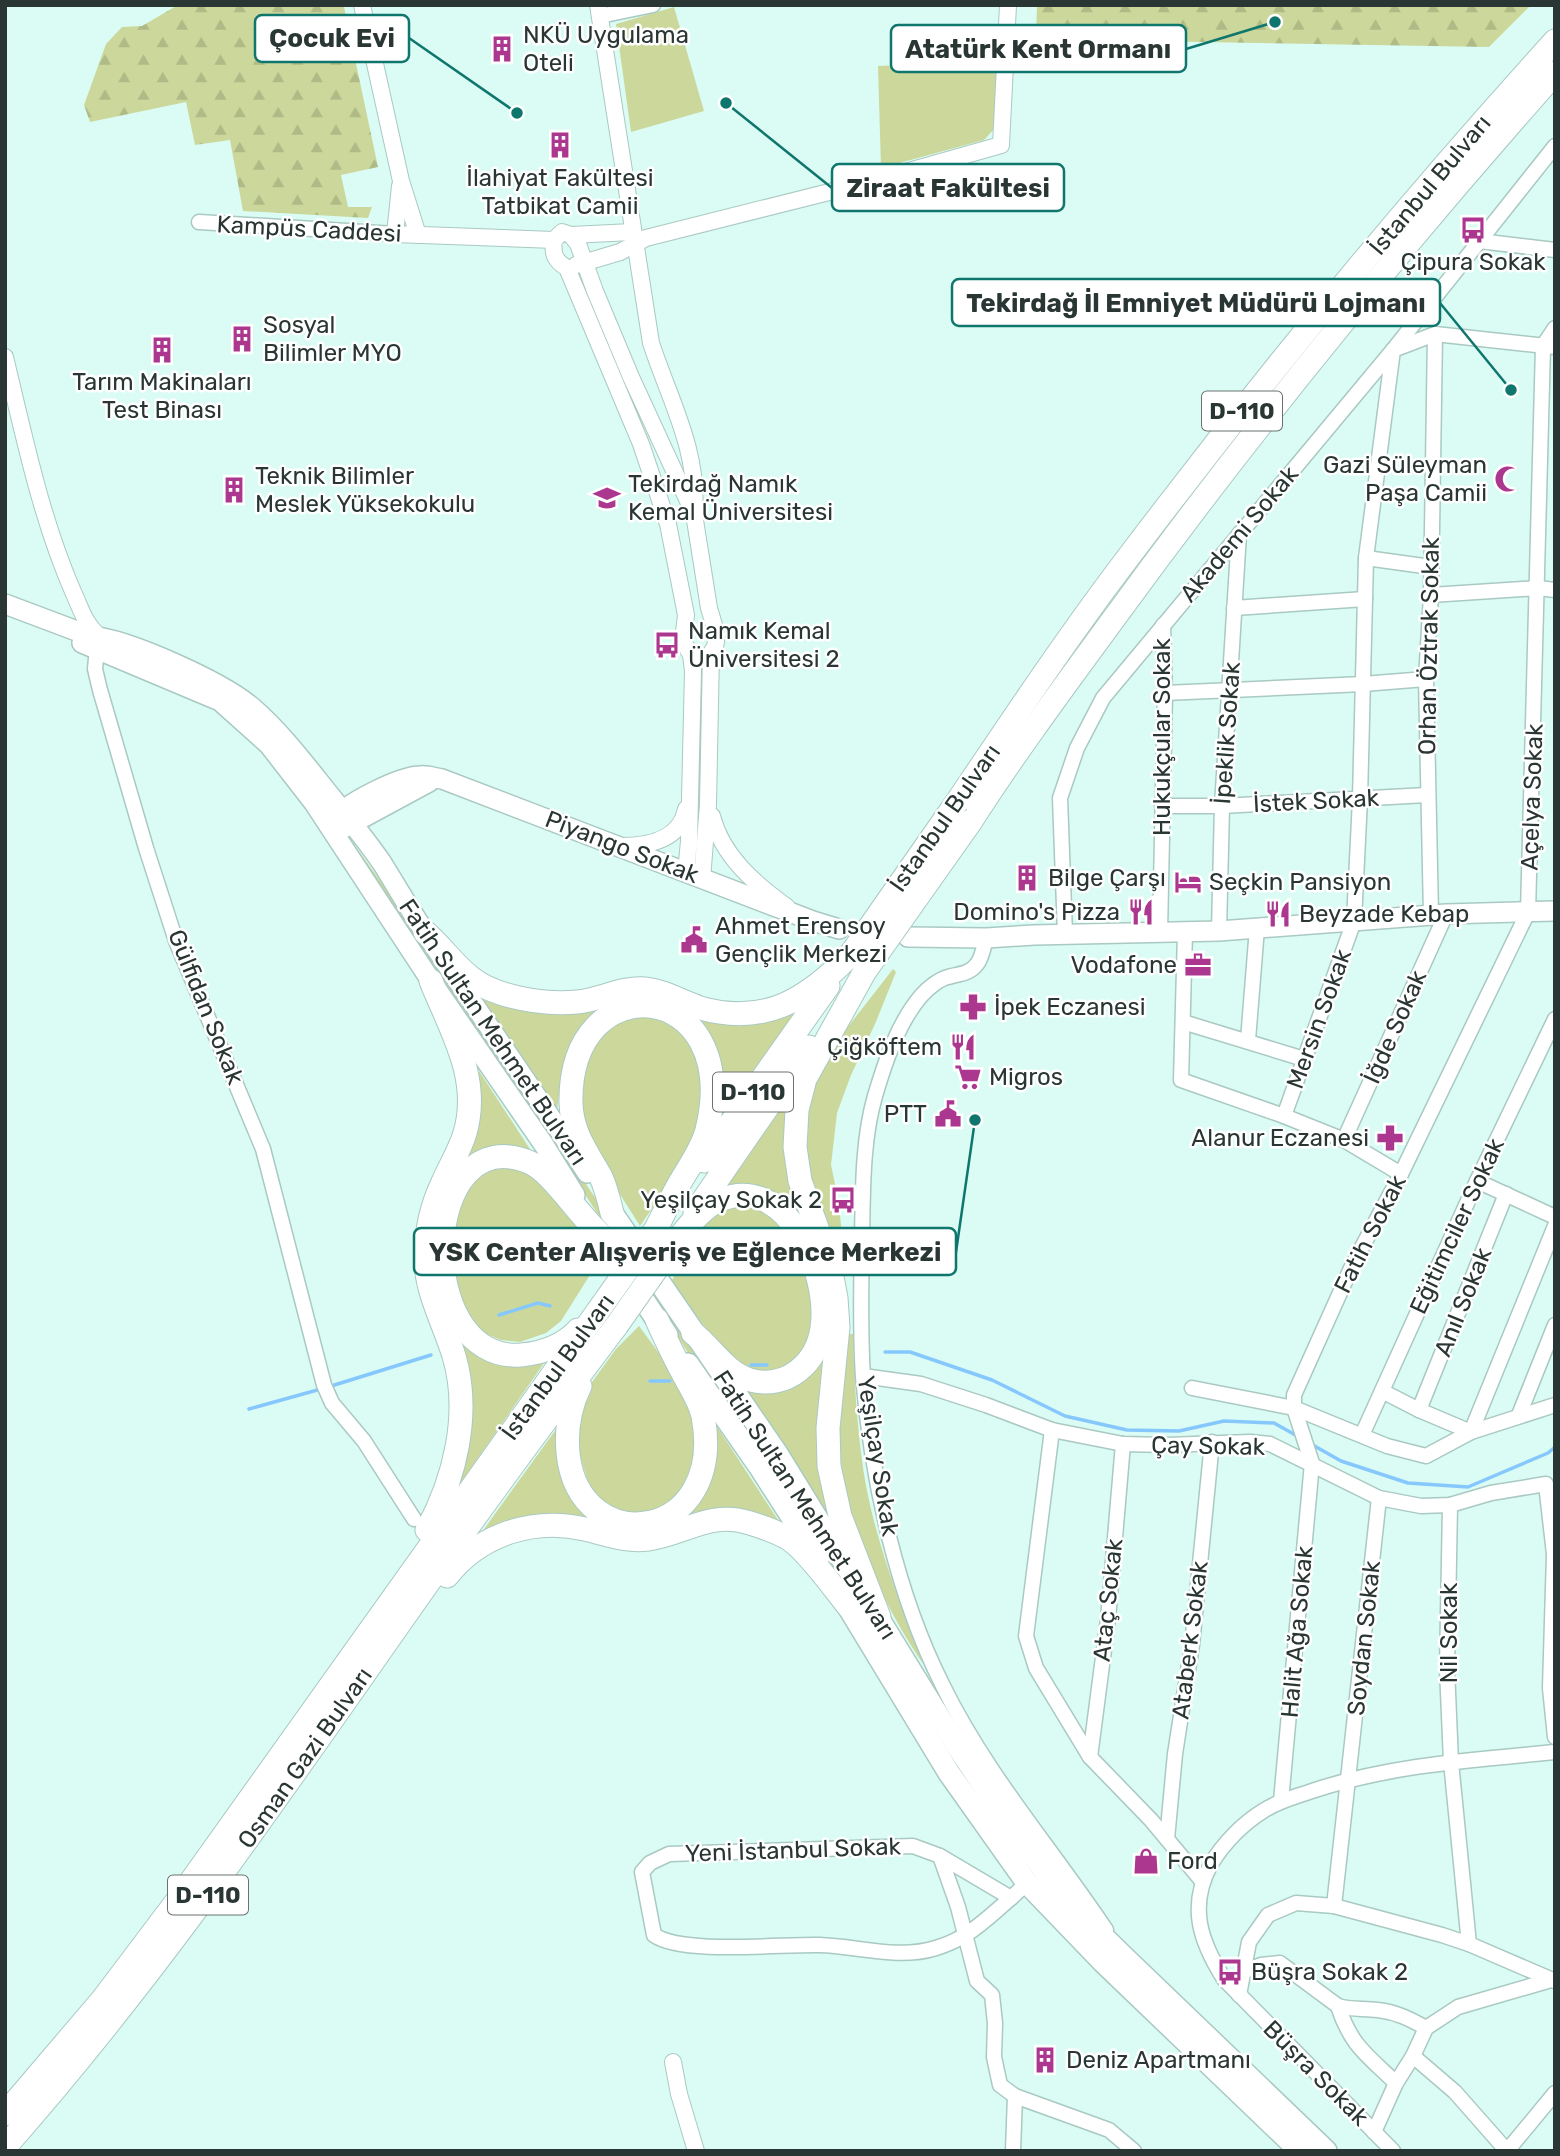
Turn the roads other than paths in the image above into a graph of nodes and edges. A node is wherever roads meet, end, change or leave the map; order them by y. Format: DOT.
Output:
graph roads {
  1 [pos="362,5"];
  2 [pos="653,5"];
  3 [pos="1008,5"];
  4 [pos="599,10"];
  5 [pos="1555,41"];
  6 [pos="1555,73"];
  7 [pos="1555,146"];
  8 [pos="401,181"];
  9 [pos="199,222"];
  10 [pos="395,234"];
  11 [pos="418,235"];
  12 [pos="571,235"];
  13 [pos="634,238"];
  14 [pos="554,240"];
  15 [pos="1479,241"];
  16 [pos="1555,250"];
  17 [pos="584,263"];
  18 [pos="567,268"];
  19 [pos="1555,328"];
  20 [pos="1436,334"];
  21 [pos="1549,347"];
  22 [pos="1393,350"];
  23 [pos="5,356"];
  24 [pos="694,514"];
  25 [pos="668,524"];
  26 [pos="1239,534"];
  27 [pos="1366,558"];
  28 [pos="63,565"];
  29 [pos="1431,567"];
  30 [pos="1538,588"];
  31 [pos="1555,590"];
  32 [pos="1431,595"];
  33 [pos="1365,599"];
  34 [pos="5,604"];
  35 [pos="1234,608"];
  36 [pos="5,613"];
  37 [pos="713,624"];
  38 [pos="686,625"];
  39 [pos="1163,625"];
  40 [pos="75,636"];
  41 [pos="97,642"];
  42 [pos="711,653"];
  43 [pos="691,655"];
  44 [pos="1426,679"];
  45 [pos="1363,684"];
  46 [pos="1231,691"];
  47 [pos="1164,694"];
  48 [pos="689,793"];
  49 [pos="1427,795"];
  50 [pos="1360,799"];
  51 [pos="708,804"];
  52 [pos="1162,806"];
  53 [pos="1222,806"];
  54 [pos="347,817"];
  55 [pos="331,828"];
  56 [pos="618,846"];
  57 [pos="694,875"];
  58 [pos="1555,911"];
  59 [pos="1528,912"];
  60 [pos="1438,915"];
  61 [pos="801,916"];
  62 [pos="1353,921"];
  63 [pos="1257,928"];
  64 [pos="839,929"];
  65 [pos="1219,931"];
  66 [pos="425,932"];
  67 [pos="1185,932"];
  68 [pos="1160,933"];
  69 [pos="1065,934"];
  70 [pos="908,937"];
  71 [pos="986,938"];
  72 [pos="858,963"];
  73 [pos="431,981"];
  74 [pos="1555,1018"];
  75 [pos="1183,1022"];
  76 [pos="1248,1040"];
  77 [pos="1304,1059"];
  78 [pos="1284,1116"];
  79 [pos="1344,1140"];
  80 [pos="1401,1174"];
  81 [pos="1477,1181"];
  82 [pos="1506,1194"];
  83 [pos="612,1213"];
  84 [pos="1555,1217"];
  85 [pos="1555,1226"];
  86 [pos="656,1229"];
  87 [pos="598,1232"];
  88 [pos="674,1244"];
  89 [pos="608,1318"];
  90 [pos="657,1320"];
  91 [pos="1555,1325"];
  92 [pos="693,1333"];
  93 [pos="863,1376"];
  94 [pos="1192,1388"];
  95 [pos="1382,1391"];
  96 [pos="1555,1405"];
  97 [pos="1294,1408"];
  98 [pos="1419,1410"];
  99 [pos="1519,1415"];
  100 [pos="1052,1430"];
  101 [pos="1471,1432"];
  102 [pos="1362,1435"];
  103 [pos="1212,1442"];
  104 [pos="1123,1444"];
  105 [pos="1312,1463"];
  106 [pos="1379,1498"];
  107 [pos="1450,1505"];
  108 [pos="414,1519"];
  109 [pos="1554,1555"];
  110 [pos="849,1607"];
  111 [pos="879,1617"];
  112 [pos="384,1627"];
  113 [pos="1555,1737"];
  114 [pos="1555,1752"];
  115 [pos="1090,1757"];
  116 [pos="1451,1762"];
  117 [pos="1349,1779"];
  118 [pos="1281,1801"];
  119 [pos="1167,1839"];
  120 [pos="940,1856"];
  121 [pos="1202,1881"];
  122 [pos="1027,1884"];
  123 [pos="1011,1898"];
  124 [pos="1334,1906"];
  125 [pos="966,1936"];
  126 [pos="1469,1944"];
  127 [pos="1124,1957"];
  128 [pos="1244,1970"];
  129 [pos="1553,1981"];
  130 [pos="1239,1995"];
  131 [pos="1338,2006"];
  132 [pos="1426,2028"];
  133 [pos="1413,2056"];
  134 [pos="673,2062"];
  135 [pos="1396,2083"];
  136 [pos="1555,2093"];
  137 [pos="1015,2096"];
  138 [pos="5,2114"];
  139 [pos="1374,2132"];
  140 [pos="5,2147"];
  141 [pos="696,2151"];
  142 [pos="1013,2151"];
  143 [pos="1134,2151"];
  144 [pos="1300,2151"];
  145 [pos="1326,2151"];
  146 [pos="1393,2151"];
  147 [pos="1507,2151"];
  1 -- 8 [label="street"];
  2 -- 4 [label="street"];
  3 -- 13 [label="street"];
  4 -- 13 [label="street"];
  5 -- 72 [label="highway, İstanbul Bulvarı / D-110, bridge"];
  6 -- 72 [label="highway, İstanbul Bulvarı / D-110, bridge"];
  7 -- 15 [label="street, Akademi Sokak"];
  8 -- 10 [label="street"];
  8 -- 11 [label="street"];
  9 -- 10 [label="street, Kampüs Caddesi"];
  10 -- 11 [label="street, Kampüs Caddesi"];
  11 -- 14 [label="street, Kampüs Caddesi"];
  12 -- 13 [label="street"];
  12 -- 14 [label="street"];
  12 -- 17 [label="street"];
  13 -- 17 [label="street"];
  13 -- 24 [label="street"];
  14 -- 18 [label="street"];
  15 -- 16 [label="street"];
  15 -- 22 [label="street, Akademi Sokak"];
  17 -- 18 [label="street"];
  17 -- 24 [label="street"];
  18 -- 25 [label="street"];
  19 -- 21 [label="street"];
  20 -- 21 [label="street"];
  20 -- 22 [label="street"];
  20 -- 29 [label="street, Orhan Öztrak Sokak"];
  21 -- 30 [label="street, Açelya Sokak"];
  22 -- 26 [label="street, Akademi Sokak"];
  22 -- 27 [label="street, Mersin Sokak"];
  23 -- 28 [label="street"];
  24 -- 25 [label="street"];
  24 -- 37 [label="street"];
  25 -- 38 [label="street"];
  26 -- 35 [label="street, İpeklik Sokak"];
  26 -- 39 [label="street, Akademi Sokak"];
  27 -- 29 [label="street"];
  27 -- 33 [label="street, Mersin Sokak"];
  28 -- 40 [label="street"];
  28 -- 41 [label="street"];
  29 -- 32 [label="street, Orhan Öztrak Sokak"];
  30 -- 31 [label="street"];
  30 -- 32 [label="street"];
  30 -- 59 [label="street, Açelya Sokak"];
  32 -- 44 [label="street, Orhan Öztrak Sokak"];
  33 -- 35 [label="street"];
  33 -- 45 [label="street, Mersin Sokak"];
  34 -- 40 [label="main road"];
  35 -- 46 [label="street, İpeklik Sokak"];
  36 -- 40 [label="main road"];
  37 -- 38 [label="street"];
  37 -- 42 [label="street"];
  38 -- 43 [label="street"];
  39 -- 47 [label="street, Hukukçular Sokak"];
  39 -- 69 [label="street, Akademi Sokak"];
  40 -- 41 [label="main road"];
  41 -- 54 [label="main road, Fatih Sultan Mehmet Bulvarı"];
  41 -- 55 [label="main road, Fatih Sultan Mehmet Bulvarı"];
  41 -- 108 [label="street, Gülfidan Sokak"];
  42 -- 43 [label="street"];
  42 -- 51 [label="street"];
  43 -- 48 [label="street"];
  44 -- 45 [label="street"];
  44 -- 49 [label="street, Orhan Öztrak Sokak"];
  45 -- 46 [label="street"];
  45 -- 50 [label="street, Mersin Sokak"];
  46 -- 47 [label="street"];
  46 -- 53 [label="street, İpeklik Sokak"];
  47 -- 52 [label="street, Hukukçular Sokak"];
  48 -- 56 [label="street"];
  48 -- 57 [label="street"];
  49 -- 50 [label="street, İstek Sokak"];
  49 -- 60 [label="street, Orhan Öztrak Sokak"];
  50 -- 53 [label="street, İstek Sokak"];
  50 -- 62 [label="street, Mersin Sokak"];
  51 -- 57 [label="street"];
  51 -- 61 [label="street"];
  52 -- 53 [label="street, İstek Sokak"];
  52 -- 68 [label="street, Hukukçular Sokak"];
  53 -- 65 [label="street, İpeklik Sokak"];
  54 -- 55 [label="main road"];
  54 -- 56 [label="main road, Piyango Sokak"];
  54 -- 66 [label="main road, Fatih Sultan Mehmet Bulvarı"];
  55 -- 73 [label="main road, Fatih Sultan Mehmet Bulvarı"];
  56 -- 57 [label="main road, Piyango Sokak"];
  57 -- 61 [label="main road, Piyango Sokak"];
  58 -- 59 [label="main road"];
  59 -- 60 [label="main road"];
  59 -- 80 [label="street, Fatih Sokak"];
  60 -- 62 [label="main road"];
  60 -- 79 [label="street, İğde Sokak"];
  61 -- 64 [label="main road, Piyango Sokak"];
  62 -- 63 [label="main road"];
  62 -- 77 [label="street, Mersin Sokak"];
  63 -- 65 [label="main road"];
  63 -- 76 [label="street"];
  65 -- 67 [label="main road"];
  66 -- 72 [label="highway"];
  66 -- 83 [label="main road, Fatih Sultan Mehmet Bulvarı"];
  67 -- 68 [label="main road"];
  67 -- 75 [label="street"];
  68 -- 69 [label="main road"];
  69 -- 71 [label="main road"];
  70 -- 71 [label="main road"];
  71 -- 93 [label="street, Yeşilçay Sokak"];
  72 -- 86 [label="highway, İstanbul Bulvarı / D-110"];
  72 -- 88 [label="highway, İstanbul Bulvarı / D-110"];
  72 -- 111 [label="highway"];
  73 -- 87 [label="main road, Fatih Sultan Mehmet Bulvarı"];
  73 -- 112 [label="highway"];
  74 -- 81 [label="street, Eğitimciler Sokak"];
  75 -- 76 [label="street"];
  75 -- 78 [label="street"];
  76 -- 77 [label="street"];
  77 -- 78 [label="street, Mersin Sokak"];
  78 -- 79 [label="street"];
  79 -- 80 [label="street"];
  80 -- 97 [label="street, Fatih Sokak"];
  81 -- 82 [label="street"];
  81 -- 95 [label="street, Eğitimciler Sokak"];
  82 -- 84 [label="street"];
  82 -- 98 [label="street, Anıl Sokak"];
  83 -- 86 [label="highway"];
  83 -- 92 [label="main road, Fatih Sultan Mehmet Bulvarı"];
  85 -- 101 [label="street"];
  86 -- 89 [label="highway, İstanbul Bulvarı / D-110, bridge"];
  87 -- 89 [label="highway"];
  87 -- 90 [label="main road, Fatih Sultan Mehmet Bulvarı"];
  88 -- 89 [label="highway, İstanbul Bulvarı / D-110, bridge"];
  88 -- 92 [label="highway"];
  89 -- 90 [label="highway"];
  89 -- 112 [label="highway, İstanbul Bulvarı / D-110"];
  90 -- 110 [label="main road, Fatih Sultan Mehmet Bulvarı"];
  91 -- 99 [label="street"];
  92 -- 111 [label="main road, Fatih Sultan Mehmet Bulvarı"];
  93 -- 100 [label="street, Çay Sokak"];
  93 -- 127 [label="street, Yeşilçay Sokak"];
  94 -- 97 [label="street"];
  95 -- 98 [label="street"];
  95 -- 102 [label="street, Eğitimciler Sokak"];
  96 -- 99 [label="street"];
  97 -- 102 [label="street"];
  97 -- 105 [label="street"];
  98 -- 101 [label="street"];
  99 -- 101 [label="street"];
  100 -- 104 [label="street, Çay Sokak"];
  100 -- 115 [label="street"];
  101 -- 102 [label="street"];
  103 -- 104 [label="street, Çay Sokak"];
  103 -- 105 [label="street, Çay Sokak"];
  103 -- 119 [label="street, Ataberk Sokak"];
  104 -- 115 [label="street, Ataç Sokak"];
  105 -- 106 [label="street, Çay Sokak"];
  105 -- 118 [label="street, Halit Ağa Sokak"];
  106 -- 107 [label="street, Çay Sokak"];
  106 -- 117 [label="street, Soydan Sokak"];
  107 -- 109 [label="street, Çay Sokak"];
  107 -- 116 [label="street, Nil Sokak"];
  109 -- 113 [label="street"];
  110 -- 112 [label="highway"];
  110 -- 122 [label="main road, Fatih Sultan Mehmet Bulvarı"];
  111 -- 127 [label="main road, Fatih Sultan Mehmet Bulvarı"];
  112 -- 138 [label="highway, Osman Gazi Bulvarı / D-110"];
  112 -- 140 [label="highway, Osman Gazi Bulvarı / D-110"];
  114 -- 116 [label="street"];
  115 -- 119 [label="street"];
  116 -- 117 [label="street"];
  116 -- 126 [label="street, Nil Sokak"];
  117 -- 118 [label="street"];
  117 -- 124 [label="street, Soydan Sokak"];
  118 -- 121 [label="street"];
  119 -- 121 [label="street"];
  120 -- 123 [label="street, Yeni İstanbul Sokak"];
  120 -- 125 [label="street"];
  120 -- 125 [label="street, Yeni İstanbul Sokak"];
  121 -- 130 [label="street, Büşra Sokak"];
  122 -- 123 [label="street"];
  122 -- 144 [label="main road, Fatih Sultan Mehmet Bulvarı"];
  123 -- 125 [label="street"];
  124 -- 126 [label="street"];
  124 -- 128 [label="street"];
  125 -- 137 [label="street"];
  126 -- 129 [label="street"];
  127 -- 145 [label="main road, Fatih Sultan Mehmet Bulvarı"];
  128 -- 130 [label="street"];
  128 -- 131 [label="street"];
  129 -- 132 [label="street"];
  130 -- 139 [label="street, Büşra Sokak"];
  131 -- 132 [label="street"];
  131 -- 135 [label="street"];
  132 -- 133 [label="street"];
  133 -- 135 [label="street"];
  133 -- 147 [label="street"];
  134 -- 141 [label="street"];
  135 -- 139 [label="street"];
  136 -- 147 [label="street"];
  137 -- 142 [label="street"];
  137 -- 143 [label="street"];
  139 -- 146 [label="street, Büşra Sokak"];
}
